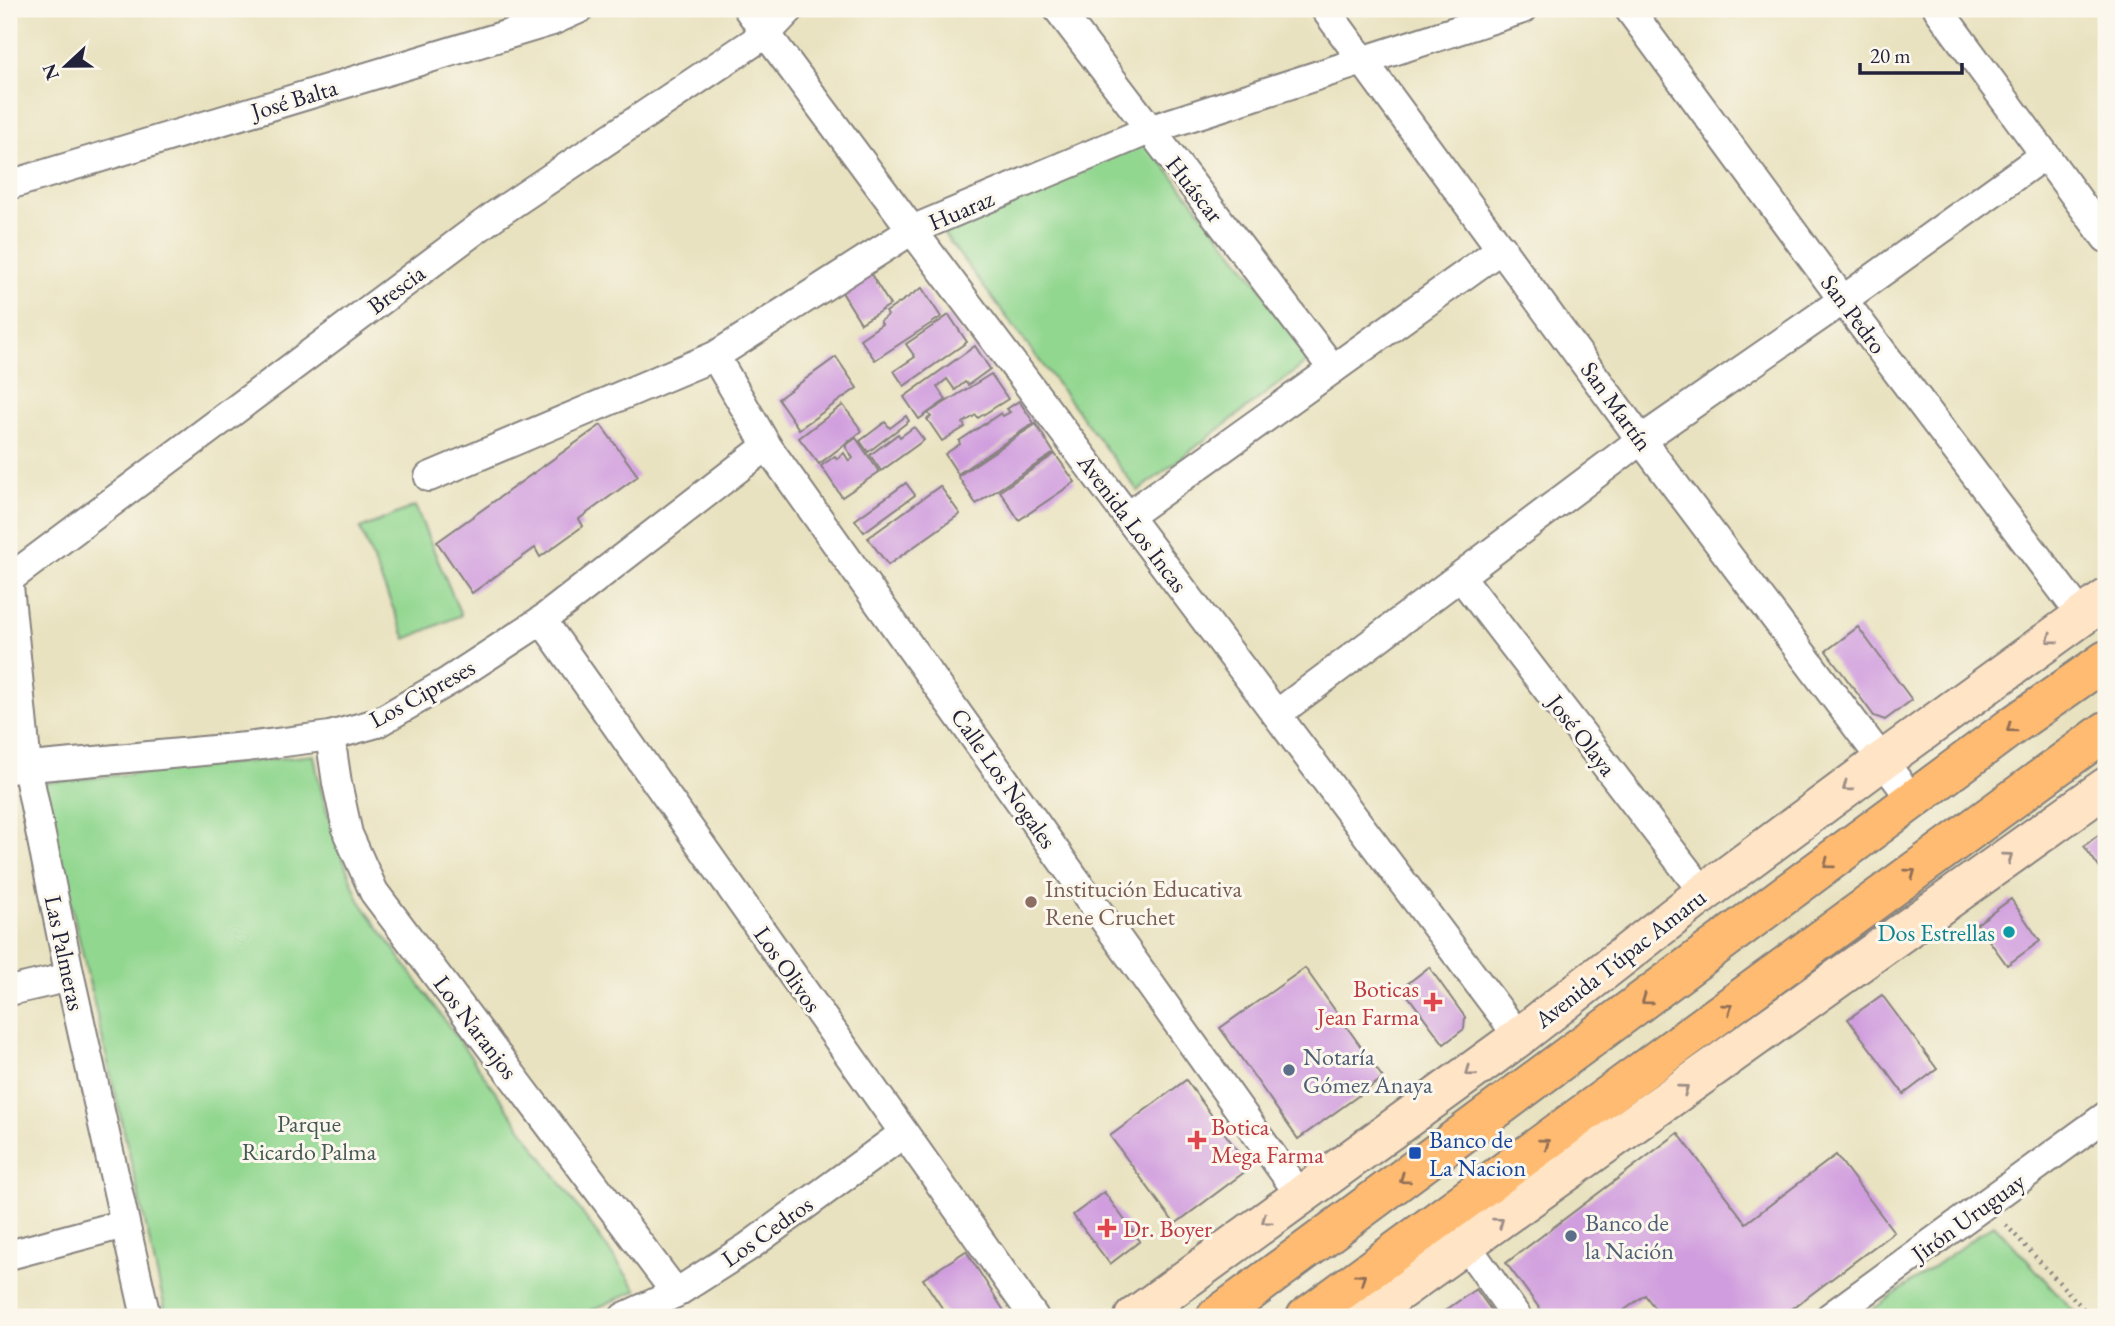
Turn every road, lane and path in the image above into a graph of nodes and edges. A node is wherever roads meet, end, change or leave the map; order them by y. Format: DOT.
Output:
graph roads {
  1 [pos="579,9"];
  2 [pos="748,9"];
  3 [pos="790,9"];
  4 [pos="1058,9"];
  5 [pos="1325,9"];
  6 [pos="1523,9"];
  7 [pos="1629,9"];
  8 [pos="1938,9"];
  9 [pos="766,33"];
  10 [pos="1364,60"];
  11 [pos="1149,130"];
  12 [pos="2044,155"];
  13 [pos="9,185"];
  14 [pos="912,230"];
  15 [pos="2106,238"];
  16 [pos="1502,248"];
  17 [pos="1843,300"];
  18 [pos="716,356"];
  19 [pos="1332,369"];
  20 [pos="1641,440"];
  21 [pos="767,446"];
  22 [pos="429,477"];
  23 [pos="1128,516"];
  24 [pos="1461,577"];
  25 [pos="9,579"];
  26 [pos="9,586"];
  27 [pos="2094,608"];
  28 [pos="542,620"];
  29 [pos="2106,660"];
  30 [pos="1277,714"];
  31 [pos="2106,731"];
  32 [pos="331,736"];
  33 [pos="1882,761"];
  34 [pos="18,768"];
  35 [pos="2106,787"];
  36 [pos="1913,801"];
  37 [pos="1704,893"];
  38 [pos="70,978"];
  39 [pos="9,991"];
  40 [pos="1519,1037"];
  41 [pos="2106,1116"];
  42 [pos="904,1133"];
  43 [pos="1300,1195"];
  44 [pos="1986,1203"];
  45 [pos="124,1224"];
  46 [pos="1466,1245"];
  47 [pos="9,1255"];
  48 [pos="676,1293"];
  49 [pos="146,1317"];
  50 [pos="624,1317"];
  51 [pos="1034,1317"];
  52 [pos="1134,1317"];
  53 [pos="1216,1317"];
  54 [pos="1306,1317"];
  55 [pos="1363,1317"];
  56 [pos="1517,1317"];
  57 [pos="1830,1317"];
  58 [pos="2091,1317"];
  1 -- 13 [label="street, José Balta"];
  2 -- 9 [label="street, Avenida Los Incas"];
  3 -- 9 [label="street, Brescia"];
  4 -- 11 [label="street, Huáscar"];
  5 -- 10 [label="street, San Martín"];
  6 -- 10 [label="street, Huaraz"];
  7 -- 17 [label="street, San Pedro"];
  8 -- 12 [label="street"];
  9 -- 14 [label="street, Avenida Los Incas"];
  9 -- 25 [label="street, Brescia"];
  10 -- 11 [label="street, Huaraz"];
  10 -- 16 [label="street, San Martín"];
  11 -- 14 [label="street, Huaraz"];
  11 -- 19 [label="street, Huáscar"];
  12 -- 15 [label="street"];
  12 -- 17 [label="street"];
  14 -- 18 [label="street, Huaraz"];
  14 -- 23 [label="street, Avenida Los Incas"];
  16 -- 19 [label="street"];
  16 -- 20 [label="street, San Martín"];
  17 -- 20 [label="street"];
  17 -- 27 [label="street, San Pedro"];
  18 -- 21 [label="street, Calle Los Nogales"];
  18 -- 22 [label="street, Huaraz"];
  19 -- 23 [label="street"];
  20 -- 24 [label="street"];
  20 -- 33 [label="street, San Martín"];
  21 -- 28 [label="street, Los Cipreses"];
  21 -- 43 [label="street, Calle Los Nogales"];
  23 -- 30 [label="street, Avenida Los Incas"];
  24 -- 30 [label="street"];
  24 -- 37 [label="street, José Olaya"];
  26 -- 34 [label="street, Las Palmeras"];
  27 -- 33 [label="main road, Avenida Túpac Amaru, one-way"];
  28 -- 32 [label="street, Los Cipreses"];
  28 -- 42 [label="street, Los Olivos"];
  29 -- 36 [label="highway, Avenida Túpac Amaru, one-way"];
  30 -- 40 [label="street, Avenida Los Incas"];
  54 -- 31 [label="highway, one-way"];
  32 -- 34 [label="street, Los Cipreses"];
  32 -- 48 [label="street, Los Naranjos"];
  33 -- 36 [label="street, San Martín"];
  33 -- 37 [label="main road, Avenida Túpac Amaru, one-way"];
  34 -- 38 [label="street, Las Palmeras"];
  46 -- 35 [label="main road, one-way"];
  36 -- 53 [label="highway, Avenida Túpac Amaru, one-way"];
  37 -- 40 [label="main road, Avenida Túpac Amaru"];
  38 -- 39 [label="street"];
  38 -- 45 [label="street, Las Palmeras"];
  40 -- 43 [label="main road, Avenida Túpac Amaru, one-way"];
  41 -- 44 [label="street, Jirón Uruguay"];
  42 -- 48 [label="street, Los Cedros"];
  42 -- 51 [label="street, Los Olivos"];
  43 -- 52 [label="main road, Avenida Túpac Amaru, one-way"];
  44 -- 57 [label="street, Jirón Uruguay"];
  44 -- 58 [label="path"];
  45 -- 47 [label="street"];
  45 -- 49 [label="street, Las Palmeras"];
  46 -- 55 [label="main road"];
  46 -- 56 [label="street"];
  48 -- 50 [label="street, Los Cedros"];
}
